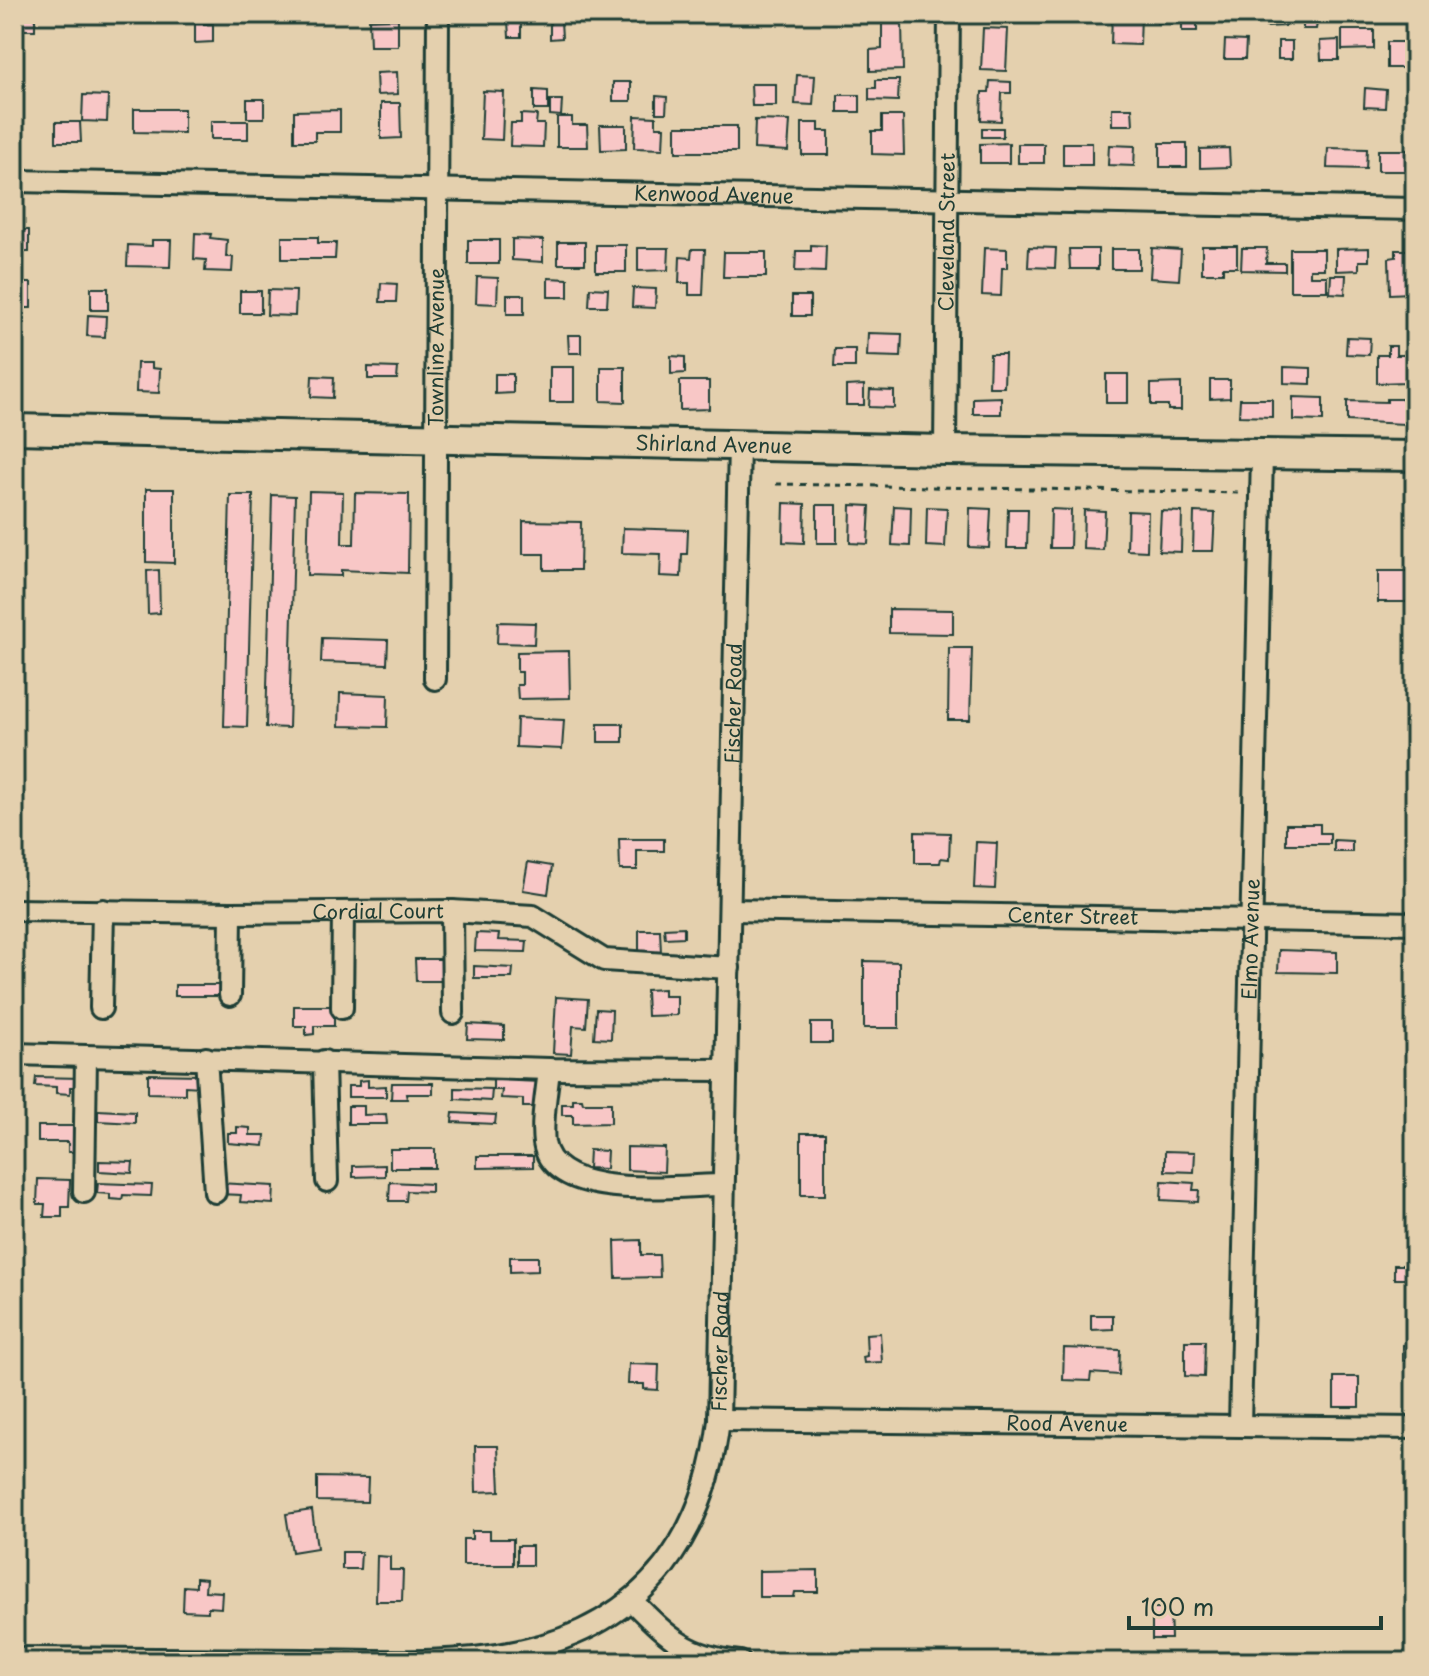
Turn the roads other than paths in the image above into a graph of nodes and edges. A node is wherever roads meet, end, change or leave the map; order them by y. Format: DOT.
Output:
graph roads {
  1 [pos="438,14"];
  2 [pos="949,14"];
  3 [pos="14,181"];
  4 [pos="436,189"];
  5 [pos="947,200"];
  6 [pos="1415,209"];
  7 [pos="14,429"];
  8 [pos="436,437"];
  9 [pos="739,444"];
  10 [pos="945,450"];
  11 [pos="1262,454"];
  12 [pos="1415,456"];
  13 [pos="435,679"];
  14 [pos="14,910"];
  15 [pos="103,910"];
  16 [pos="731,910"];
  17 [pos="452,911"];
  18 [pos="343,912"];
  19 [pos="231,913"];
  20 [pos="1251,920"];
  21 [pos="1415,923"];
  22 [pos="729,968"];
  23 [pos="230,995"];
  24 [pos="101,1008"];
  25 [pos="342,1008"];
  26 [pos="453,1013"];
  27 [pos="14,1054"];
  28 [pos="86,1057"];
  29 [pos="206,1058"];
  30 [pos="324,1061"];
  31 [pos="549,1069"];
  32 [pos="726,1070"];
  33 [pos="327,1181"];
  34 [pos="723,1185"];
  35 [pos="84,1192"];
  36 [pos="215,1192"];
  37 [pos="719,1420"];
  38 [pos="1240,1425"];
  39 [pos="1415,1428"];
  40 [pos="633,1602"];
  41 [pos="14,1658"];
  42 [pos="489,1660"];
  43 [pos="740,1662"];
  1 -- 4 [label="street, Townline Avenue"];
  2 -- 5 [label="street, Cleveland Street"];
  3 -- 4 [label="street, Kenwood Avenue"];
  4 -- 5 [label="street, Kenwood Avenue"];
  4 -- 8 [label="street, Townline Avenue"];
  5 -- 6 [label="street, Kenwood Avenue"];
  5 -- 10 [label="street, Cleveland Street"];
  7 -- 8 [label="street, Shirland Avenue"];
  8 -- 9 [label="street, Shirland Avenue"];
  8 -- 13 [label="street, Townline Avenue"];
  9 -- 10 [label="street, Shirland Avenue"];
  9 -- 16 [label="street, Fischer Road"];
  10 -- 11 [label="street, Shirland Avenue"];
  11 -- 12 [label="street, Shirland Avenue"];
  11 -- 20 [label="street, Elmo Avenue"];
  14 -- 15 [label="street, Cordial Court"];
  15 -- 19 [label="street, Cordial Court"];
  15 -- 24 [label="street"];
  16 -- 20 [label="street, Center Street"];
  16 -- 22 [label="street, Fischer Road"];
  17 -- 18 [label="street, Cordial Court"];
  17 -- 22 [label="street, Cordial Court"];
  17 -- 26 [label="street"];
  18 -- 19 [label="street, Cordial Court"];
  18 -- 25 [label="street"];
  19 -- 23 [label="street"];
  20 -- 21 [label="street, Center Street"];
  20 -- 38 [label="street, Elmo Avenue"];
  22 -- 32 [label="street, Fischer Road"];
  27 -- 28 [label="street"];
  28 -- 29 [label="street"];
  28 -- 35 [label="street"];
  29 -- 30 [label="street"];
  29 -- 36 [label="street"];
  30 -- 31 [label="street"];
  30 -- 33 [label="street"];
  31 -- 32 [label="street"];
  31 -- 34 [label="street"];
  32 -- 34 [label="street, Fischer Road"];
  34 -- 37 [label="street, Fischer Road"];
  37 -- 38 [label="street, Rood Avenue"];
  37 -- 40 [label="street, Fischer Road"];
  38 -- 39 [label="street, Rood Avenue"];
  40 -- 42 [label="street, Fischer Road"];
  40 -- 43 [label="street"];
  41 -- 42 [label="street, Fischer Road"];
}
